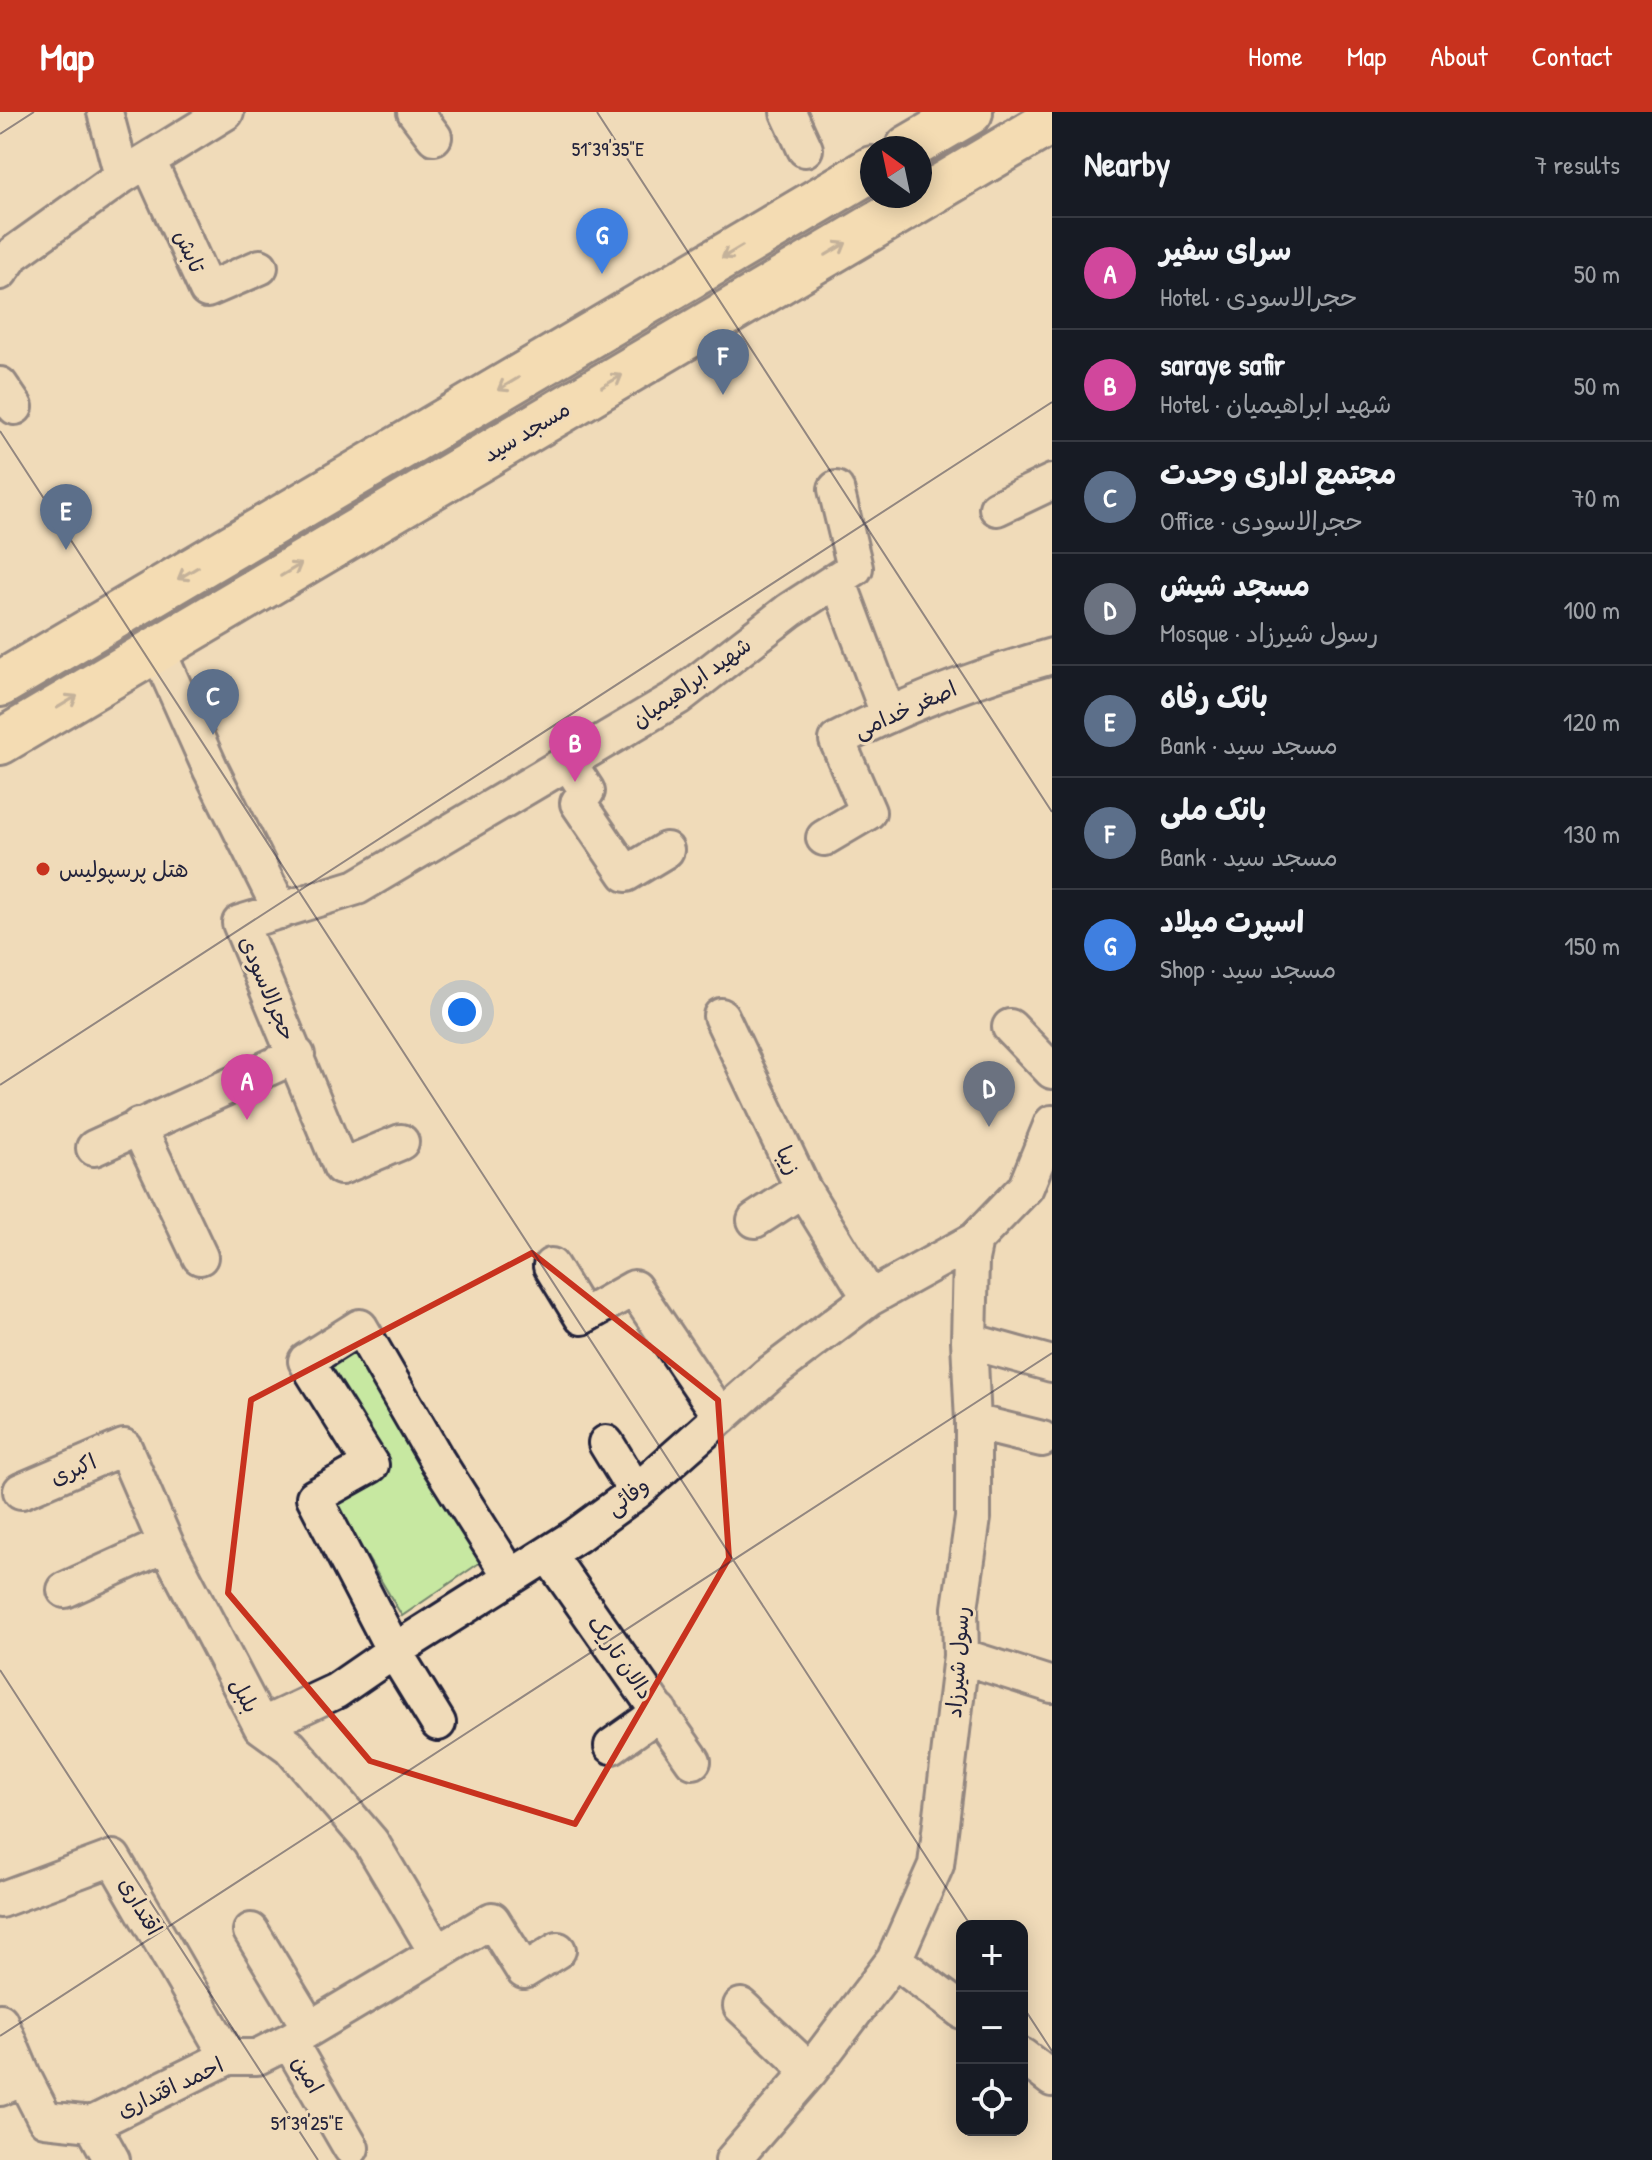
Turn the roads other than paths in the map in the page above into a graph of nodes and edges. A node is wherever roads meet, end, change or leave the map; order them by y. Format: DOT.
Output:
graph roads {
  1 [pos="105,112"];
  2 [pos="226,112"];
  3 [pos="788,112"];
  4 [pos="970,112"];
  5 [pos="1052,121"];
  6 [pos="929,136"];
  7 [pos="805,149"];
  8 [pos="135,168"];
  9 [pos="860,176"];
  10 [pos="4,253"];
  11 [pos="260,267"];
  12 [pos="1052,482"];
  13 [pos="836,489"];
  14 [pos="997,508"];
  15 [pos="838,580"];
  16 [pos="157,649"];
  17 [pos="1052,656"];
  18 [pos="0,684"];
  19 [pos="888,714"];
  20 [pos="0,742"];
  21 [pos="568,762"];
  22 [pos="824,838"];
  23 [pos="666,850"];
  24 [pos="281,911"];
  25 [pos="721,1016"];
  26 [pos="1010,1027"];
  27 [pos="297,1055"];
  28 [pos="1052,1071"];
  29 [pos="138,1126"];
  30 [pos="401,1142"];
  31 [pos="1049,1142"];
  32 [pos="94,1148"];
  33 [pos="803,1189"];
  34 [pos="755,1220"];
  35 [pos="975,1240"];
  36 [pos="200,1257"];
  37 [pos="551,1266"];
  38 [pos="870,1298"];
  39 [pos="969,1341"];
  40 [pos="1052,1364"];
  41 [pos="721,1417"];
  42 [pos="973,1422"];
  43 [pos="1042,1439"];
  44 [pos="606,1443"];
  45 [pos="124,1447"];
  46 [pos="21,1491"];
  47 [pos="636,1492"];
  48 [pos="166,1544"];
  49 [pos="548,1554"];
  50 [pos="511,1577"];
  51 [pos="65,1590"];
  52 [pos="394,1651"];
  53 [pos="961,1656"];
  54 [pos="1052,1685"];
  55 [pos="660,1712"];
  56 [pos="438,1723"];
  57 [pos="261,1726"];
  58 [pos="612,1746"];
  59 [pos="693,1761"];
  60 [pos="0,1900"];
  61 [pos="251,1931"];
  62 [pos="558,1950"];
  63 [pos="437,1953"];
  64 [pos="894,1960"];
  65 [pos="741,2006"];
  66 [pos="956,2006"];
  67 [pos="0,2021"];
  68 [pos="299,2034"];
  69 [pos="228,2057"];
  70 [pos="1028,2061"];
  71 [pos="810,2071"];
  72 [pos="1052,2079"];
  73 [pos="12,2083"];
  74 [pos="92,2124"];
  75 [pos="351,2148"];
  76 [pos="112,2160"];
  77 [pos="733,2160"];
  1 -- 8 [label="street"];
  2 -- 8 [label="street"];
  3 -- 7 [label="street"];
  4 -- 6 [label="main road"];
  16 -- 5 [label="main road, مسجد سید, one-way"];
  8 -- 10 [label="street"];
  8 -- 11 [label="street, تابش"];
  9 -- 18 [label="main road, one-way"];
  12 -- 14 [label="street"];
  13 -- 15 [label="street"];
  15 -- 19 [label="street"];
  15 -- 21 [label="street, شهید ابراهیمیان"];
  20 -- 16 [label="main road, مسجد سید, one-way"];
  16 -- 24 [label="street, حجرالاسودی"];
  17 -- 19 [label="street, اصغر خدامی"];
  19 -- 22 [label="street, اصغر خدامی"];
  21 -- 23 [label="street"];
  21 -- 24 [label="street, شهید ابراهیمیان"];
  24 -- 27 [label="street, حجرالاسودی"];
  25 -- 33 [label="street, زیبا"];
  26 -- 28 [label="street"];
  27 -- 29 [label="street"];
  27 -- 30 [label="street, حجرالاسودی"];
  29 -- 32 [label="street"];
  29 -- 36 [label="street"];
  31 -- 35 [label="street"];
  33 -- 34 [label="street"];
  33 -- 38 [label="street, زیبا"];
  35 -- 38 [label="street, وفائی"];
  35 -- 39 [label="street, رسول شیرزاد"];
  37 -- 41 [label="street"];
  38 -- 41 [label="street, وفائی"];
  39 -- 40 [label="street"];
  39 -- 42 [label="street, رسول شیرزاد"];
  41 -- 47 [label="street, وفائی"];
  42 -- 43 [label="street"];
  42 -- 53 [label="street, رسول شیرزاد"];
  44 -- 47 [label="street"];
  45 -- 46 [label="street, اکبری"];
  45 -- 48 [label="street, بلبل"];
  47 -- 49 [label="street, وفائی"];
  48 -- 51 [label="street"];
  48 -- 57 [label="street, بلبل"];
  49 -- 50 [label="street, وفائی"];
  49 -- 55 [label="street, دالان تاریک"];
  50 -- 52 [label="street, وفائی"];
  50 -- 52 [label="street"];
  52 -- 56 [label="street"];
  52 -- 57 [label="street, وفائی"];
  53 -- 54 [label="street"];
  53 -- 64 [label="street, رسول شیرزاد"];
  55 -- 58 [label="street"];
  55 -- 59 [label="street, دالان تاریک"];
  57 -- 63 [label="street, بلبل"];
  60 -- 69 [label="street, اقتداری"];
  61 -- 68 [label="street, امین"];
  62 -- 63 [label="street, احمد اقتداری"];
  63 -- 68 [label="street, احمد اقتداری"];
  64 -- 66 [label="street"];
  64 -- 71 [label="street, رسول شیرزاد"];
  65 -- 71 [label="street"];
  67 -- 73 [label="street"];
  68 -- 69 [label="street, احمد اقتداری"];
  68 -- 75 [label="street, امین"];
  69 -- 74 [label="street, احمد اقتداری"];
  70 -- 72 [label="street"];
  71 -- 77 [label="street, رسول شیرزاد"];
  73 -- 74 [label="street, احمد اقتداری"];
  74 -- 76 [label="street"];
}
